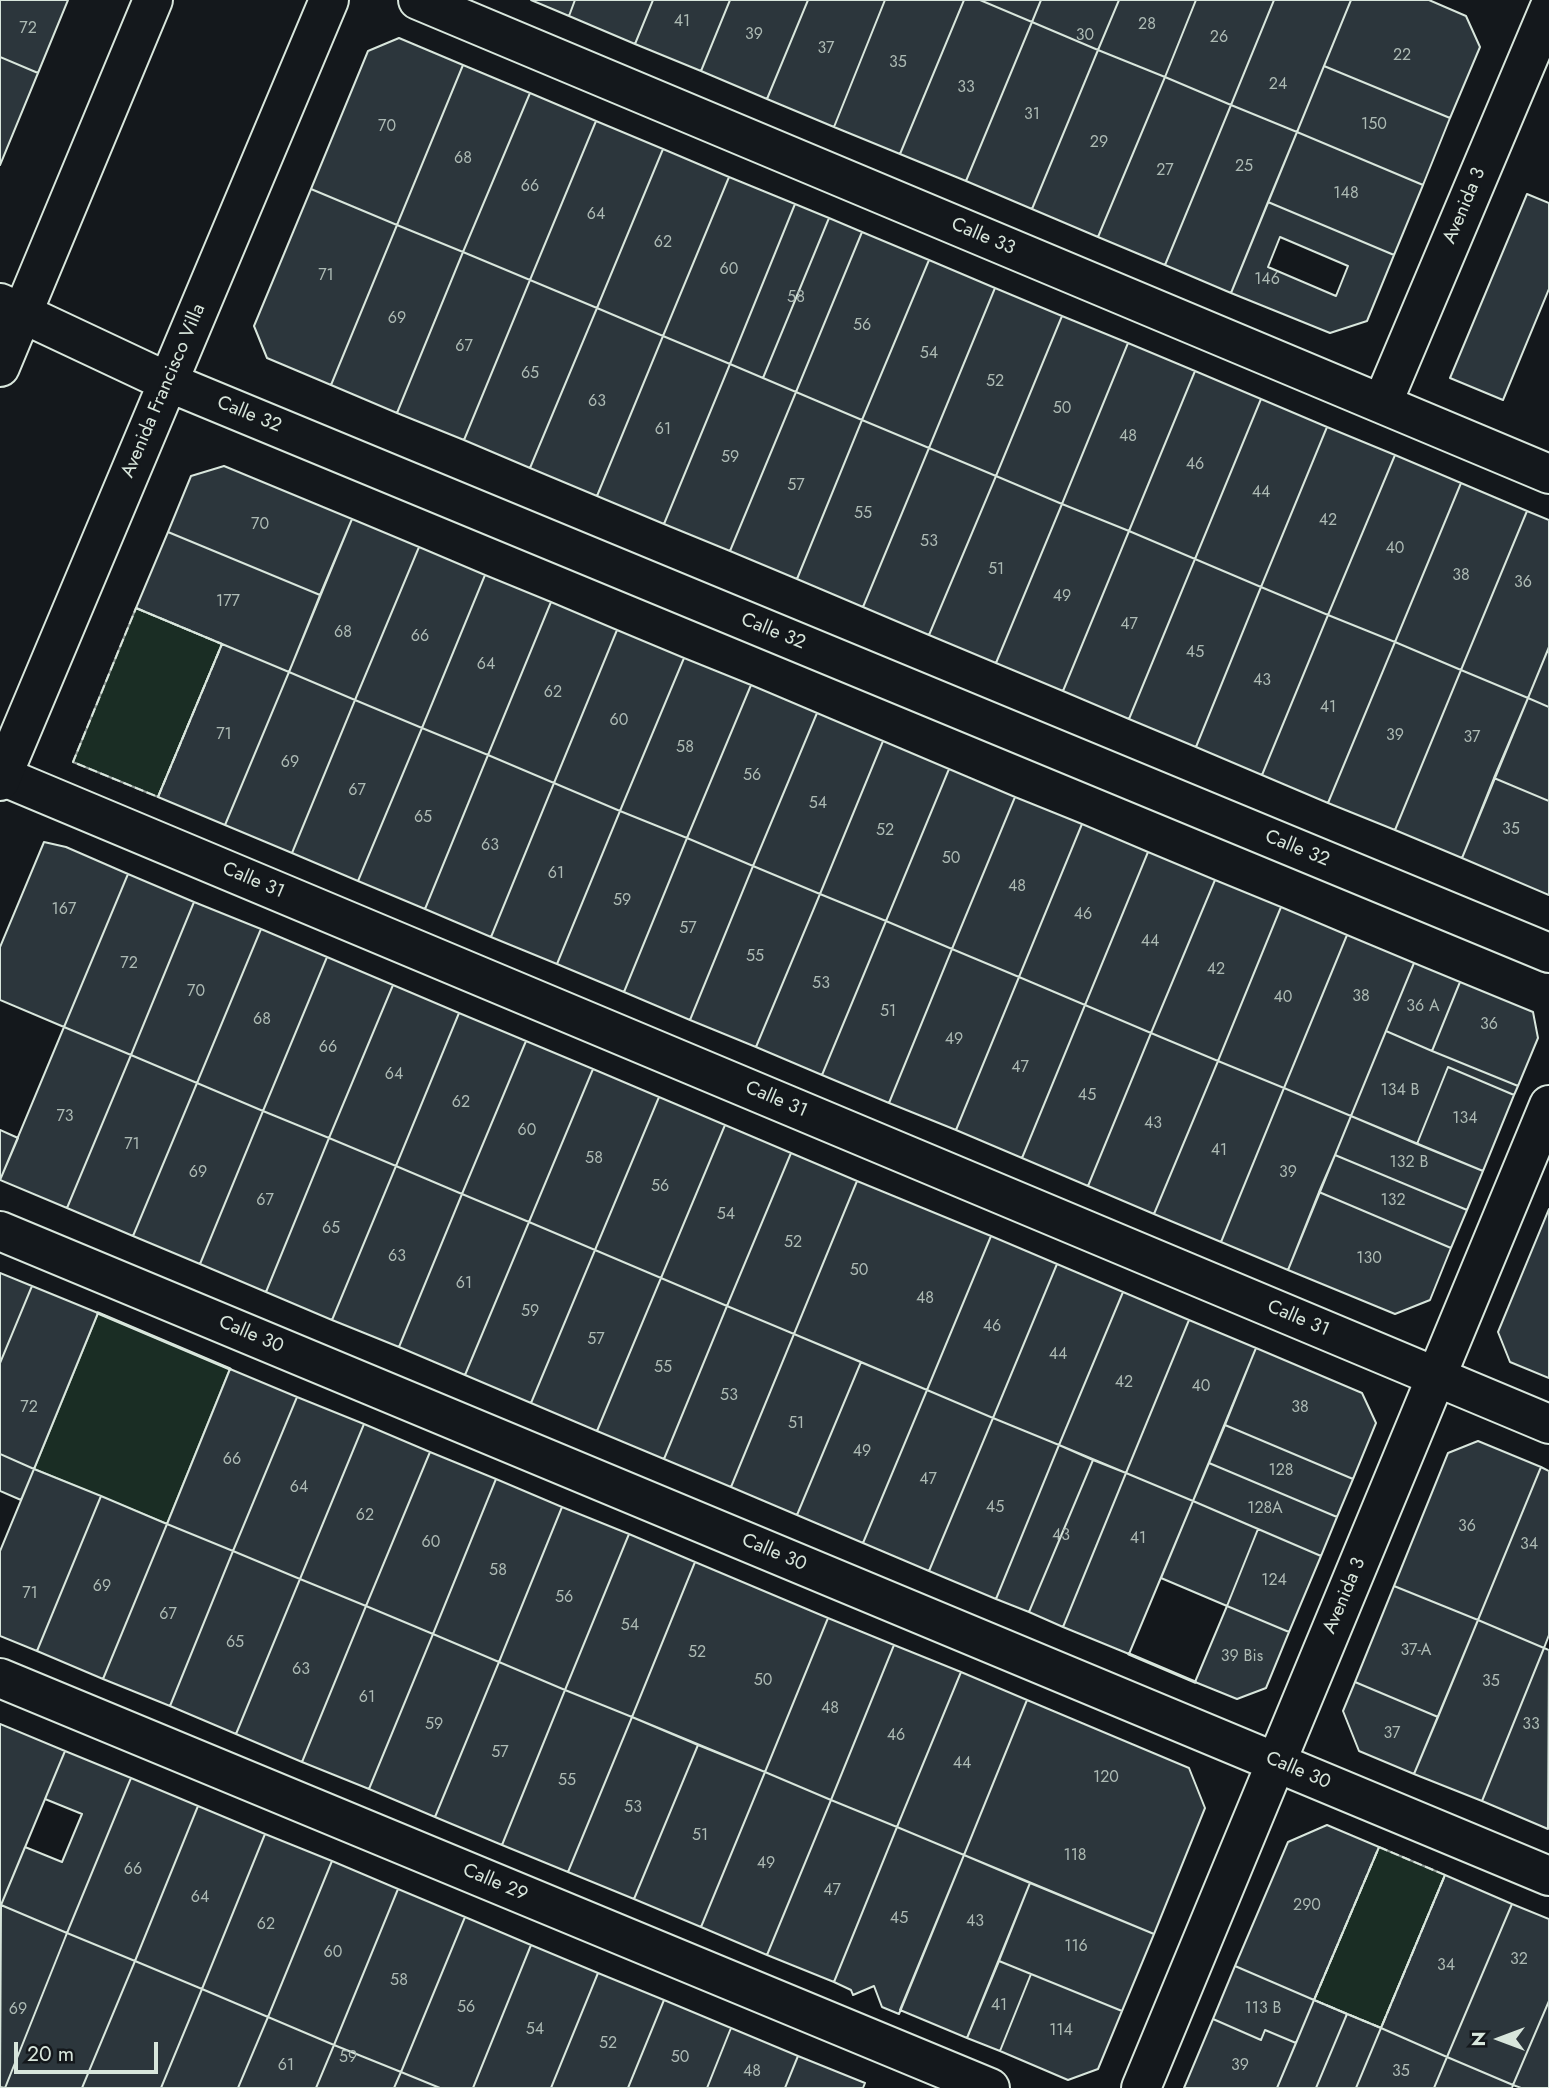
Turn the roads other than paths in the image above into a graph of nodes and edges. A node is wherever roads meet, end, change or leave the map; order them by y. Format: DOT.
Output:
graph roads {
  1 [pos="153,0"];
  2 [pos="329,0"];
  3 [pos="418,0"];
  4 [pos="1531,0"];
  5 [pos="1549,8"];
  6 [pos="11,308"];
  7 [pos="0,367"];
  8 [pos="168,382"];
  9 [pos="1382,404"];
  10 [pos="1549,474"];
  11 [pos="1,779"];
  12 [pos="1549,953"];
  13 [pos="1549,1105"];
  14 [pos="0,1231"];
  15 [pos="1436,1377"];
  16 [pos="1549,1424"];
  17 [pos="0,1678"];
  18 [pos="1276,1762"];
  19 [pos="1549,1876"];
  20 [pos="990,2088"];
  21 [pos="1141,2088"];
  1 -- 6 [label="street"];
  2 -- 8 [label="street, Avenida Francisco Villa"];
  3 -- 9 [label="street, Calle 33"];
  4 -- 5 [label="street"];
  5 -- 9 [label="street, Avenida 3"];
  6 -- 7 [label="street"];
  6 -- 8 [label="street, Calle 32"];
  8 -- 11 [label="street, Avenida Francisco Villa"];
  8 -- 12 [label="street, Calle 32"];
  9 -- 10 [label="street, Calle 33"];
  11 -- 15 [label="street, Calle 31"];
  13 -- 15 [label="street, Avenida 3"];
  14 -- 18 [label="street, Calle 30"];
  15 -- 16 [label="street, Calle 31"];
  15 -- 18 [label="street, Avenida 3"];
  17 -- 20 [label="street, Calle 29"];
  18 -- 19 [label="street, Calle 30"];
  18 -- 21 [label="street, Avenida 3"];
}
